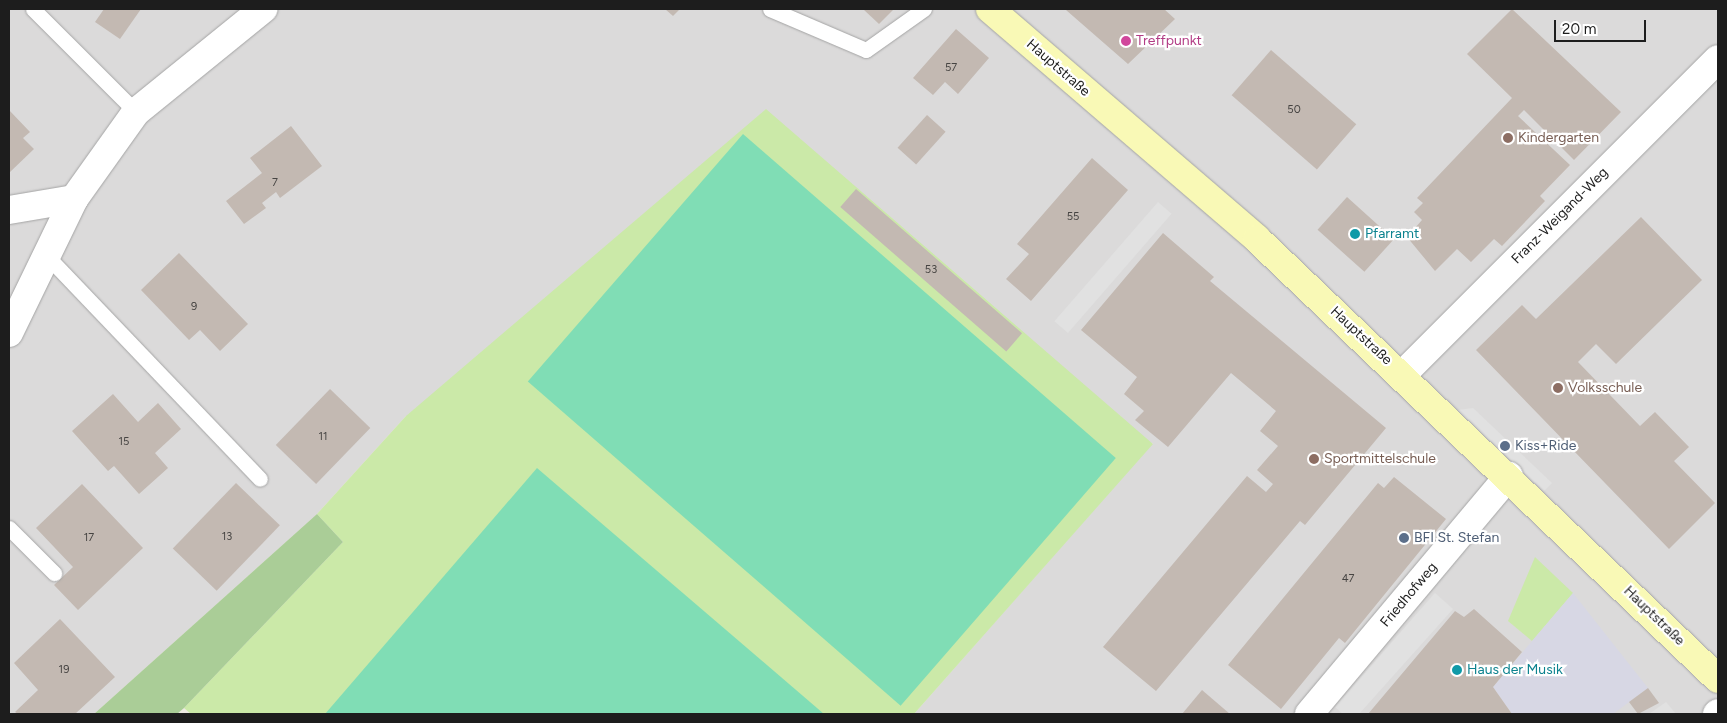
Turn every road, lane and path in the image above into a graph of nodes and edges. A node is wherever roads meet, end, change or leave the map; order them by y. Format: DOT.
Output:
graph roads {
  1 [pos="33,9"];
  2 [pos="263,9"];
  3 [pos="770,9"];
  4 [pos="924,9"];
  5 [pos="990,9"];
  6 [pos="1718,59"];
  7 [pos="136,112"];
  8 [pos="74,199"];
  9 [pos="9,210"];
  10 [pos="47,256"];
  11 [pos="9,333"];
  12 [pos="1403,374"];
  13 [pos="1509,476"];
  14 [pos="260,479"];
  15 [pos="9,528"];
  16 [pos="54,573"];
  17 [pos="1718,679"];
  18 [pos="1309,714"];
  1 -- 7 [label="lane"];
  2 -- 7 [label="street"];
  3 -- 4 [label="lane"];
  5 -- 12 [label="main road, Hauptstraße"];
  6 -- 12 [label="street, Franz-Weigand-Weg"];
  7 -- 8 [label="street"];
  8 -- 9 [label="street"];
  8 -- 10 [label="street"];
  10 -- 11 [label="street"];
  10 -- 14 [label="lane"];
  12 -- 13 [label="main road, Hauptstraße"];
  13 -- 17 [label="main road, Hauptstraße"];
  13 -- 18 [label="street, Friedhofweg"];
  15 -- 16 [label="lane"];
}
